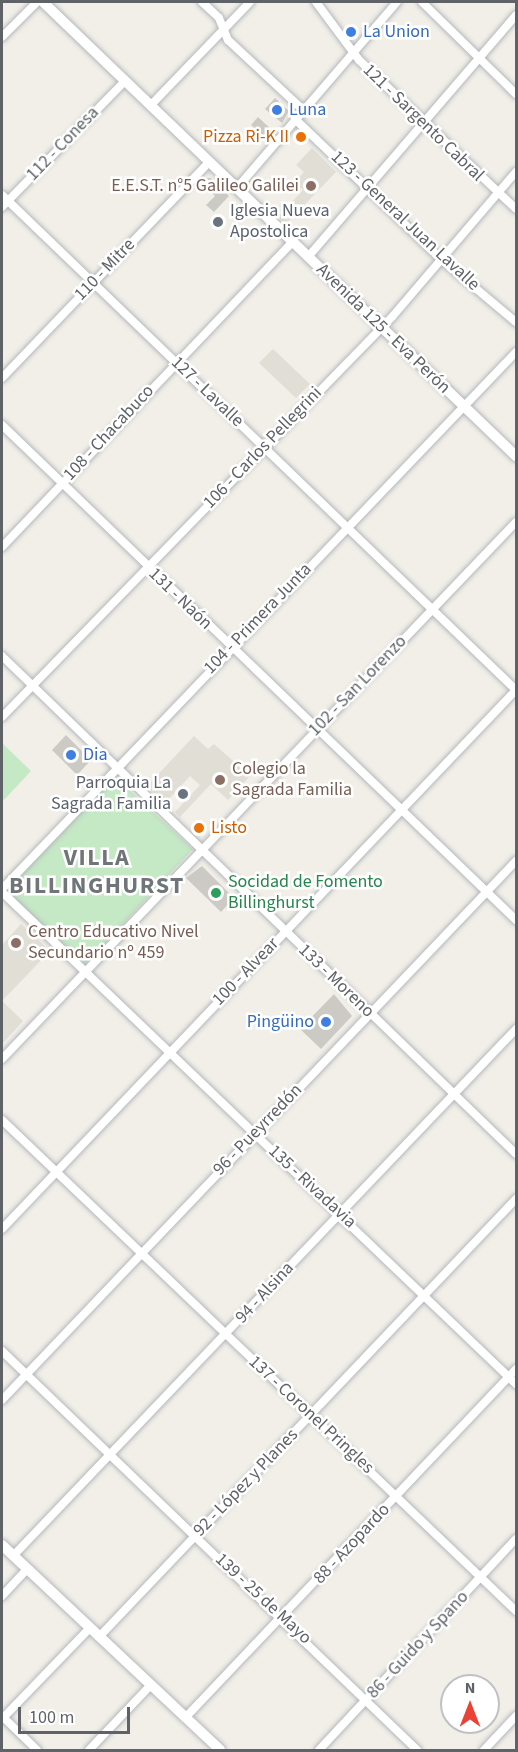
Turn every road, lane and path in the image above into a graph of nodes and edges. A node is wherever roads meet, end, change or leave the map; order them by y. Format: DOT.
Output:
graph roads {
  1 [pos="37,2"];
  2 [pos="43,2"];
  3 [pos="202,2"];
  4 [pos="250,2"];
  5 [pos="316,2"];
  6 [pos="397,2"];
  7 [pos="422,2"];
  8 [pos="516,15"];
  9 [pos="223,30"];
  10 [pos="2,38"];
  11 [pos="354,51"];
  12 [pos="480,58"];
  13 [pos="124,82"];
  14 [pos="516,94"];
  15 [pos="150,106"];
  16 [pos="303,110"];
  17 [pos="295,120"];
  18 [pos="425,124"];
  19 [pos="209,162"];
  20 [pos="516,172"];
  21 [pos="237,188"];
  22 [pos="370,188"];
  23 [pos="497,194"];
  24 [pos="4,201"];
  25 [pos="516,208"];
  26 [pos="292,242"];
  27 [pos="308,257"];
  28 [pos="442,260"];
  29 [pos="93,282"];
  30 [pos="516,322"];
  31 [pos="380,328"];
  32 [pos="516,352"];
  33 [pos="176,362"];
  34 [pos="2,378"];
  35 [pos="463,405"];
  36 [pos="2,425"];
  37 [pos="263,447"];
  38 [pos="516,456"];
  39 [pos="62,484"];
  40 [pos="516,522"];
  41 [pos="346,526"];
  42 [pos="2,547"];
  43 [pos="147,567"];
  44 [pos="431,609"];
  45 [pos="231,647"];
  46 [pos="2,656"];
  47 [pos="32,685"];
  48 [pos="516,690"];
  49 [pos="2,717"];
  50 [pos="314,730"];
  51 [pos="116,768"];
  52 [pos="401,811"];
  53 [pos="200,850"];
  54 [pos="516,861"];
  55 [pos="2,891"];
  56 [pos="487,892"];
  57 [pos="516,920"];
  58 [pos="285,932"];
  59 [pos="85,971"];
  60 [pos="369,1013"];
  61 [pos="516,1029"];
  62 [pos="170,1051"];
  63 [pos="2,1059"];
  64 [pos="454,1093"];
  65 [pos="2,1120"];
  66 [pos="255,1134"];
  67 [pos="516,1154"];
  68 [pos="56,1172"];
  69 [pos="516,1199"];
  70 [pos="340,1214"];
  71 [pos="2,1229"];
  72 [pos="141,1252"];
  73 [pos="426,1296"];
  74 [pos="226,1335"];
  75 [pos="2,1351"];
  76 [pos="516,1369"];
  77 [pos="26,1375"];
  78 [pos="509,1377"];
  79 [pos="516,1384"];
  80 [pos="2,1400"];
  81 [pos="311,1416"];
  82 [pos="110,1455"];
  83 [pos="397,1496"];
  84 [pos="195,1536"];
  85 [pos="516,1539"];
  86 [pos="2,1545"];
  87 [pos="13,1556"];
  88 [pos="27,1569"];
  89 [pos="481,1576"];
  90 [pos="2,1596"];
  91 [pos="516,1611"];
  92 [pos="282,1617"];
  93 [pos="90,1628"];
  94 [pos="99,1637"];
  95 [pos="151,1685"];
  96 [pos="368,1699"];
  97 [pos="516,1716"];
  98 [pos="2,1718"];
  99 [pos="185,1718"];
  100 [pos="213,1748"];
  101 [pos="37,1750"];
  102 [pos="89,1750"];
  103 [pos="319,1750"];
  104 [pos="417,1750"];
  105 [pos="484,1750"];
  1 -- 10 [label="street"];
  2 -- 13 [label="main road, Avenida 125 - Eva Perón"];
  3 -- 9 [label="street"];
  4 -- 9 [label="street"];
  5 -- 11 [label="street, 121 - Sargento Cabral"];
  6 -- 11 [label="street"];
  7 -- 12 [label="street"];
  8 -- 12 [label="street"];
  9 -- 15 [label="street"];
  9 -- 16 [label="street"];
  11 -- 16 [label="street"];
  11 -- 18 [label="street, 121 - Sargento Cabral"];
  12 -- 14 [label="street"];
  12 -- 18 [label="street"];
  13 -- 15 [label="main road, Avenida 125 - Eva Perón"];
  13 -- 24 [label="street, 112 - Conesa"];
  15 -- 19 [label="main road, Avenida 125 - Eva Perón"];
  16 -- 17 [label="street"];
  17 -- 21 [label="street"];
  17 -- 22 [label="street, 123 - General Juan Lavalle"];
  18 -- 22 [label="street"];
  18 -- 23 [label="street, 121 - Sargento Cabral"];
  19 -- 21 [label="main road, Avenida 125 - Eva Perón"];
  19 -- 29 [label="street, 110 - Mitre"];
  20 -- 23 [label="street, 106 - Carlos Pellegrini"];
  21 -- 26 [label="main road, Avenida 125 - Eva Perón"];
  22 -- 27 [label="street"];
  22 -- 28 [label="street, 123 - General Juan Lavalle"];
  23 -- 25 [label="street, 121 - Sargento Cabral"];
  23 -- 28 [label="street, 106 - Carlos Pellegrini"];
  24 -- 29 [label="street, 127 - Lavalle"];
  26 -- 27 [label="main road, Avenida 125 - Eva Perón"];
  26 -- 33 [label="street, 108 - Chacabuco"];
  27 -- 31 [label="main road, Avenida 125 - Eva Perón"];
  28 -- 30 [label="street, 123 - General Juan Lavalle"];
  28 -- 31 [label="street, 106 - Carlos Pellegrini"];
  29 -- 33 [label="street, 127 - Lavalle"];
  29 -- 34 [label="street, 110 - Mitre"];
  31 -- 35 [label="main road, Avenida 125 - Eva Perón"];
  31 -- 37 [label="street, 106 - Carlos Pellegrini"];
  32 -- 35 [label="street, 104 - Primera Junta"];
  33 -- 37 [label="street, 127 - Lavalle"];
  33 -- 39 [label="street, 108 - Chacabuco"];
  35 -- 38 [label="main road, Avenida 125 - Eva Perón"];
  35 -- 41 [label="street, 104 - Primera Junta"];
  36 -- 39 [label="street, 131 - Naón"];
  37 -- 41 [label="street, 127 - Lavalle"];
  37 -- 43 [label="street, 106 - Carlos Pellegrini"];
  39 -- 42 [label="street, 108 - Chacabuco"];
  39 -- 43 [label="street, 131 - Naón"];
  40 -- 44 [label="street, 102 - San Lorenzo"];
  41 -- 44 [label="street, 127 - Lavalle"];
  41 -- 45 [label="street, 104 - Primera Junta"];
  43 -- 45 [label="street, 131 - Naón"];
  43 -- 47 [label="street, 106 - Carlos Pellegrini"];
  44 -- 48 [label="street, 127 - Lavalle"];
  44 -- 50 [label="street, 102 - San Lorenzo"];
  45 -- 50 [label="street, 131 - Naón"];
  45 -- 51 [label="street, 104 - Primera Junta"];
  46 -- 47 [label="street, 133 - Moreno"];
  47 -- 49 [label="street, 106 - Carlos Pellegrini"];
  47 -- 51 [label="street, 133 - Moreno"];
  48 -- 52 [label="street, 100 - Alvear"];
  50 -- 52 [label="street, 131 - Naón"];
  50 -- 53 [label="street, 102 - San Lorenzo"];
  51 -- 53 [label="street, 133 - Moreno"];
  51 -- 55 [label="street, 104 - Primera Junta"];
  52 -- 56 [label="street, 131 - Naón"];
  52 -- 58 [label="street, 100 - Alvear"];
  53 -- 58 [label="street, 133 - Moreno"];
  53 -- 59 [label="street, 102 - San Lorenzo"];
  54 -- 56 [label="street, 96 - Pueyrredón"];
  55 -- 59 [label="street, 135 - Rivadavia"];
  56 -- 57 [label="street, 131 - Naón"];
  56 -- 60 [label="street, 96 - Pueyrredón"];
  58 -- 60 [label="street, 133 - Moreno"];
  58 -- 62 [label="street, 100 - Alvear"];
  59 -- 62 [label="street, 135 - Rivadavia"];
  59 -- 63 [label="street, 102 - San Lorenzo"];
  60 -- 64 [label="street, 133 - Moreno"];
  60 -- 66 [label="street, 96 - Pueyrredón"];
  61 -- 64 [label="street, 94 - Alsina"];
  62 -- 66 [label="street, 135 - Rivadavia"];
  62 -- 68 [label="street, 100 - Alvear"];
  64 -- 67 [label="street, 133 - Moreno"];
  64 -- 70 [label="street, 94 - Alsina"];
  65 -- 68 [label="street, 137 - Coronel Pringles"];
  66 -- 70 [label="street, 135 - Rivadavia"];
  66 -- 72 [label="street, 96 - Pueyrredón"];
  68 -- 71 [label="street, 100 - Alvear"];
  68 -- 72 [label="street, 137 - Coronel Pringles"];
  69 -- 73 [label="street, 92 - López y Planes"];
  70 -- 73 [label="street, 135 - Rivadavia"];
  70 -- 74 [label="street, 94 - Alsina"];
  72 -- 74 [label="street, 137 - Coronel Pringles"];
  72 -- 77 [label="street, 96 - Pueyrredón"];
  73 -- 78 [label="street, 135 - Rivadavia"];
  73 -- 81 [label="street, 92 - López y Planes"];
  74 -- 81 [label="street, 137 - Coronel Pringles"];
  74 -- 82 [label="street, 94 - Alsina"];
  75 -- 77 [label="street, 139 - 25 de Mayo"];
  76 -- 78 [label="street, 88 - Azopardo"];
  77 -- 80 [label="street, 96 - Pueyrredón"];
  77 -- 82 [label="street, 139 - 25 de Mayo"];
  78 -- 79 [label="street, 135 - Rivadavia"];
  78 -- 83 [label="street, 88 - Azopardo"];
  81 -- 83 [label="street, 137 - Coronel Pringles"];
  81 -- 84 [label="street, 92 - López y Planes"];
  82 -- 84 [label="street, 139 - 25 de Mayo"];
  82 -- 87 [label="street, 94 - Alsina"];
  83 -- 89 [label="street, 137 - Coronel Pringles"];
  83 -- 92 [label="street, 88 - Azopardo"];
  84 -- 92 [label="street, 139 - 25 de Mayo"];
  84 -- 94 [label="street, 92 - López y Planes"];
  85 -- 89 [label="street, 86 - Guido y Spano"];
  86 -- 87 [label="main road"];
  87 -- 88 [label="main road"];
  88 -- 90 [label="street"];
  88 -- 93 [label="main road"];
  89 -- 91 [label="street, 137 - Coronel Pringles"];
  89 -- 96 [label="street, 86 - Guido y Spano"];
  92 -- 96 [label="street, 139 - 25 de Mayo"];
  92 -- 99 [label="street, 88 - Azopardo"];
  93 -- 94 [label="main road"];
  93 -- 98 [label="street"];
  94 -- 95 [label="main road"];
  95 -- 99 [label="main road"];
  95 -- 102 [label="street"];
  96 -- 103 [label="street, 86 - Guido y Spano"];
  96 -- 104 [label="street, 139 - 25 de Mayo"];
  97 -- 105 [label="street"];
  98 -- 101 [label="street"];
  99 -- 100 [label="main road"];
}
